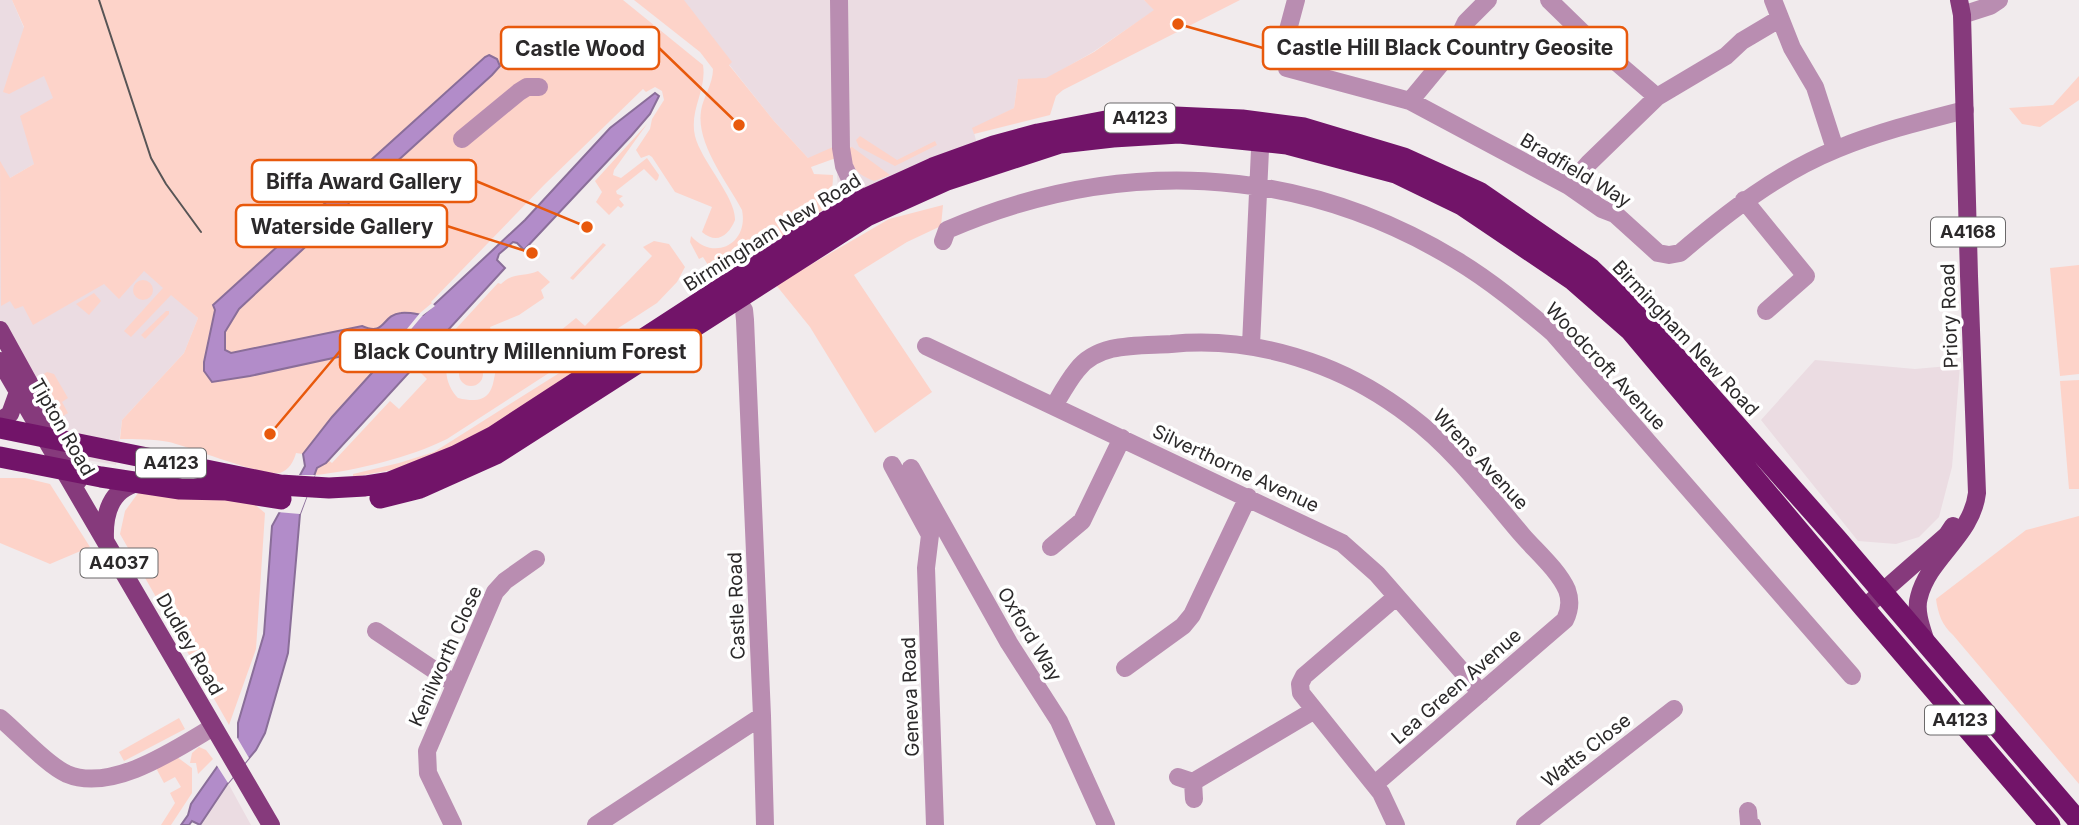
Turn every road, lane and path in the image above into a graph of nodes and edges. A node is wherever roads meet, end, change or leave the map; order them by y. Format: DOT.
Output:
graph roads {
  1 [pos="839,0"];
  2 [pos="1296,0"];
  3 [pos="1488,0"];
  4 [pos="1773,0"];
  5 [pos="1999,0"];
  6 [pos="1558,3"];
  7 [pos="1961,7"];
  8 [pos="1780,19"];
  9 [pos="538,87"];
  10 [pos="1657,97"];
  11 [pos="1410,102"];
  12 [pos="1965,110"];
  13 [pos="1261,131"];
  14 [pos="462,139"];
  15 [pos="1835,149"];
  16 [pos="1258,185"];
  17 [pos="1569,186"];
  18 [pos="1744,200"];
  19 [pos="863,209"];
  20 [pos="943,241"];
  21 [pos="736,299"];
  22 [pos="1766,311"];
  23 [pos="0,330"];
  24 [pos="1251,345"];
  25 [pos="926,346"];
  26 [pos="0,361"];
  27 [pos="18,391"];
  28 [pos="1054,406"];
  29 [pos="0,421"];
  30 [pos="0,428"];
  31 [pos="1122,438"];
  32 [pos="0,443"];
  33 [pos="62,455"];
  34 [pos="0,457"];
  35 [pos="1976,463"];
  36 [pos="892,465"];
  37 [pos="911,468"];
  38 [pos="138,483"];
  39 [pos="225,490"];
  40 [pos="277,491"];
  41 [pos="308,494"];
  42 [pos="1248,497"];
  43 [pos="80,498"];
  44 [pos="105,539"];
  45 [pos="1046,549"];
  46 [pos="537,559"];
  47 [pos="1882,593"];
  48 [pos="1396,597"];
  49 [pos="1864,608"];
  50 [pos="1565,620"];
  51 [pos="376,631"];
  52 [pos="1926,643"];
  53 [pos="1121,669"];
  54 [pos="1852,676"];
  55 [pos="455,684"];
  56 [pos="1481,693"];
  57 [pos="1677,705"];
  58 [pos="1313,711"];
  59 [pos="762,716"];
  60 [pos="0,718"];
  61 [pos="217,733"];
  62 [pos="1375,784"];
  63 [pos="1188,786"];
  64 [pos="2079,822"];
  65 [pos="271,825"];
  66 [pos="453,825"];
  67 [pos="596,825"];
  68 [pos="765,825"];
  69 [pos="935,825"];
  70 [pos="1106,825"];
  71 [pos="1396,825"];
  72 [pos="1525,825"];
  73 [pos="2050,825"];
  1 -- 19 [label="street"];
  2 -- 11 [label="street, Bradfield Way"];
  3 -- 11 [label="street"];
  4 -- 8 [label="street"];
  5 -- 7 [label="street"];
  6 -- 10 [label="street"];
  7 -- 12 [label="main road, Priory Road / A4168"];
  8 -- 10 [label="street"];
  8 -- 15 [label="street"];
  9 -- 14 [label="street"];
  10 -- 17 [label="street"];
  11 -- 17 [label="street, Bradfield Way"];
  12 -- 15 [label="street, Bradfield Way"];
  12 -- 35 [label="main road, Priory Road / A4168"];
  13 -- 16 [label="street"];
  13 -- 19 [label="highway, Birmingham New Road / A4123"];
  13 -- 47 [label="highway, Birmingham New Road / A4123"];
  13 -- 49 [label="highway, Birmingham New Road / A4123"];
  15 -- 18 [label="street, Bradfield Way"];
  16 -- 20 [label="street, Woodcroft Avenue"];
  16 -- 24 [label="street"];
  16 -- 54 [label="street, Woodcroft Avenue"];
  17 -- 18 [label="street, Bradfield Way"];
  18 -- 22 [label="street"];
  19 -- 21 [label="highway, Birmingham New Road / A4123"];
  19 -- 41 [label="highway, Birmingham New Road / A4123"];
  21 -- 41 [label="highway, Birmingham New Road / A4123"];
  21 -- 59 [label="street, Castle Road"];
  23 -- 33 [label="main road, Tipton Road / A4037"];
  24 -- 28 [label="street, Wrens Avenue"];
  24 -- 50 [label="street, Wrens Avenue"];
  25 -- 28 [label="street, Silverthorne Avenue"];
  26 -- 27 [label="main road, Tipton Road / A4037"];
  27 -- 29 [label="main road"];
  27 -- 33 [label="main road, Tipton Road / A4037"];
  28 -- 31 [label="street, Silverthorne Avenue"];
  30 -- 33 [label="highway, Birmingham New Road / A4123"];
  31 -- 42 [label="street, Silverthorne Avenue"];
  31 -- 45 [label="street"];
  32 -- 33 [label="highway"];
  33 -- 34 [label="highway, Birmingham New Road / A4123"];
  33 -- 38 [label="highway, Birmingham New Road / A4123"];
  33 -- 39 [label="highway"];
  33 -- 40 [label="highway, Birmingham New Road / A4123"];
  33 -- 43 [label="main road, Tipton Road / A4037"];
  35 -- 47 [label="main road, Priory Road / A4168"];
  35 -- 52 [label="main road, Priory Road / A4168"];
  36 -- 69 [label="street, Geneva Road"];
  37 -- 70 [label="street, Oxford Way"];
  38 -- 39 [label="highway, Birmingham New Road / A4123"];
  38 -- 44 [label="main road"];
  39 -- 40 [label="highway, Birmingham New Road / A4123"];
  40 -- 41 [label="highway, Birmingham New Road / A4123"];
  42 -- 48 [label="street, Silverthorne Avenue"];
  42 -- 53 [label="street"];
  43 -- 44 [label="main road, Dudley Road / A4037"];
  44 -- 61 [label="main road, Dudley Road / A4037"];
  46 -- 55 [label="street, Kenilworth Close"];
  47 -- 49 [label="main road, Priory Road / A4168"];
  47 -- 52 [label="highway, Birmingham New Road / A4123"];
  48 -- 56 [label="street, Silverthorne Avenue"];
  48 -- 58 [label="street"];
  49 -- 73 [label="highway, Birmingham New Road / A4123"];
  50 -- 56 [label="street, Lea Green Avenue"];
  51 -- 55 [label="street"];
  52 -- 64 [label="highway, Birmingham New Road / A4123"];
  55 -- 66 [label="street, Kenilworth Close"];
  56 -- 62 [label="street, Lea Green Avenue"];
  57 -- 72 [label="street, Watts Close"];
  58 -- 62 [label="street"];
  58 -- 63 [label="street"];
  59 -- 67 [label="street"];
  59 -- 68 [label="street, Castle Road"];
  60 -- 61 [label="street"];
  61 -- 65 [label="main road, A4037"];
  62 -- 71 [label="street"];
}
